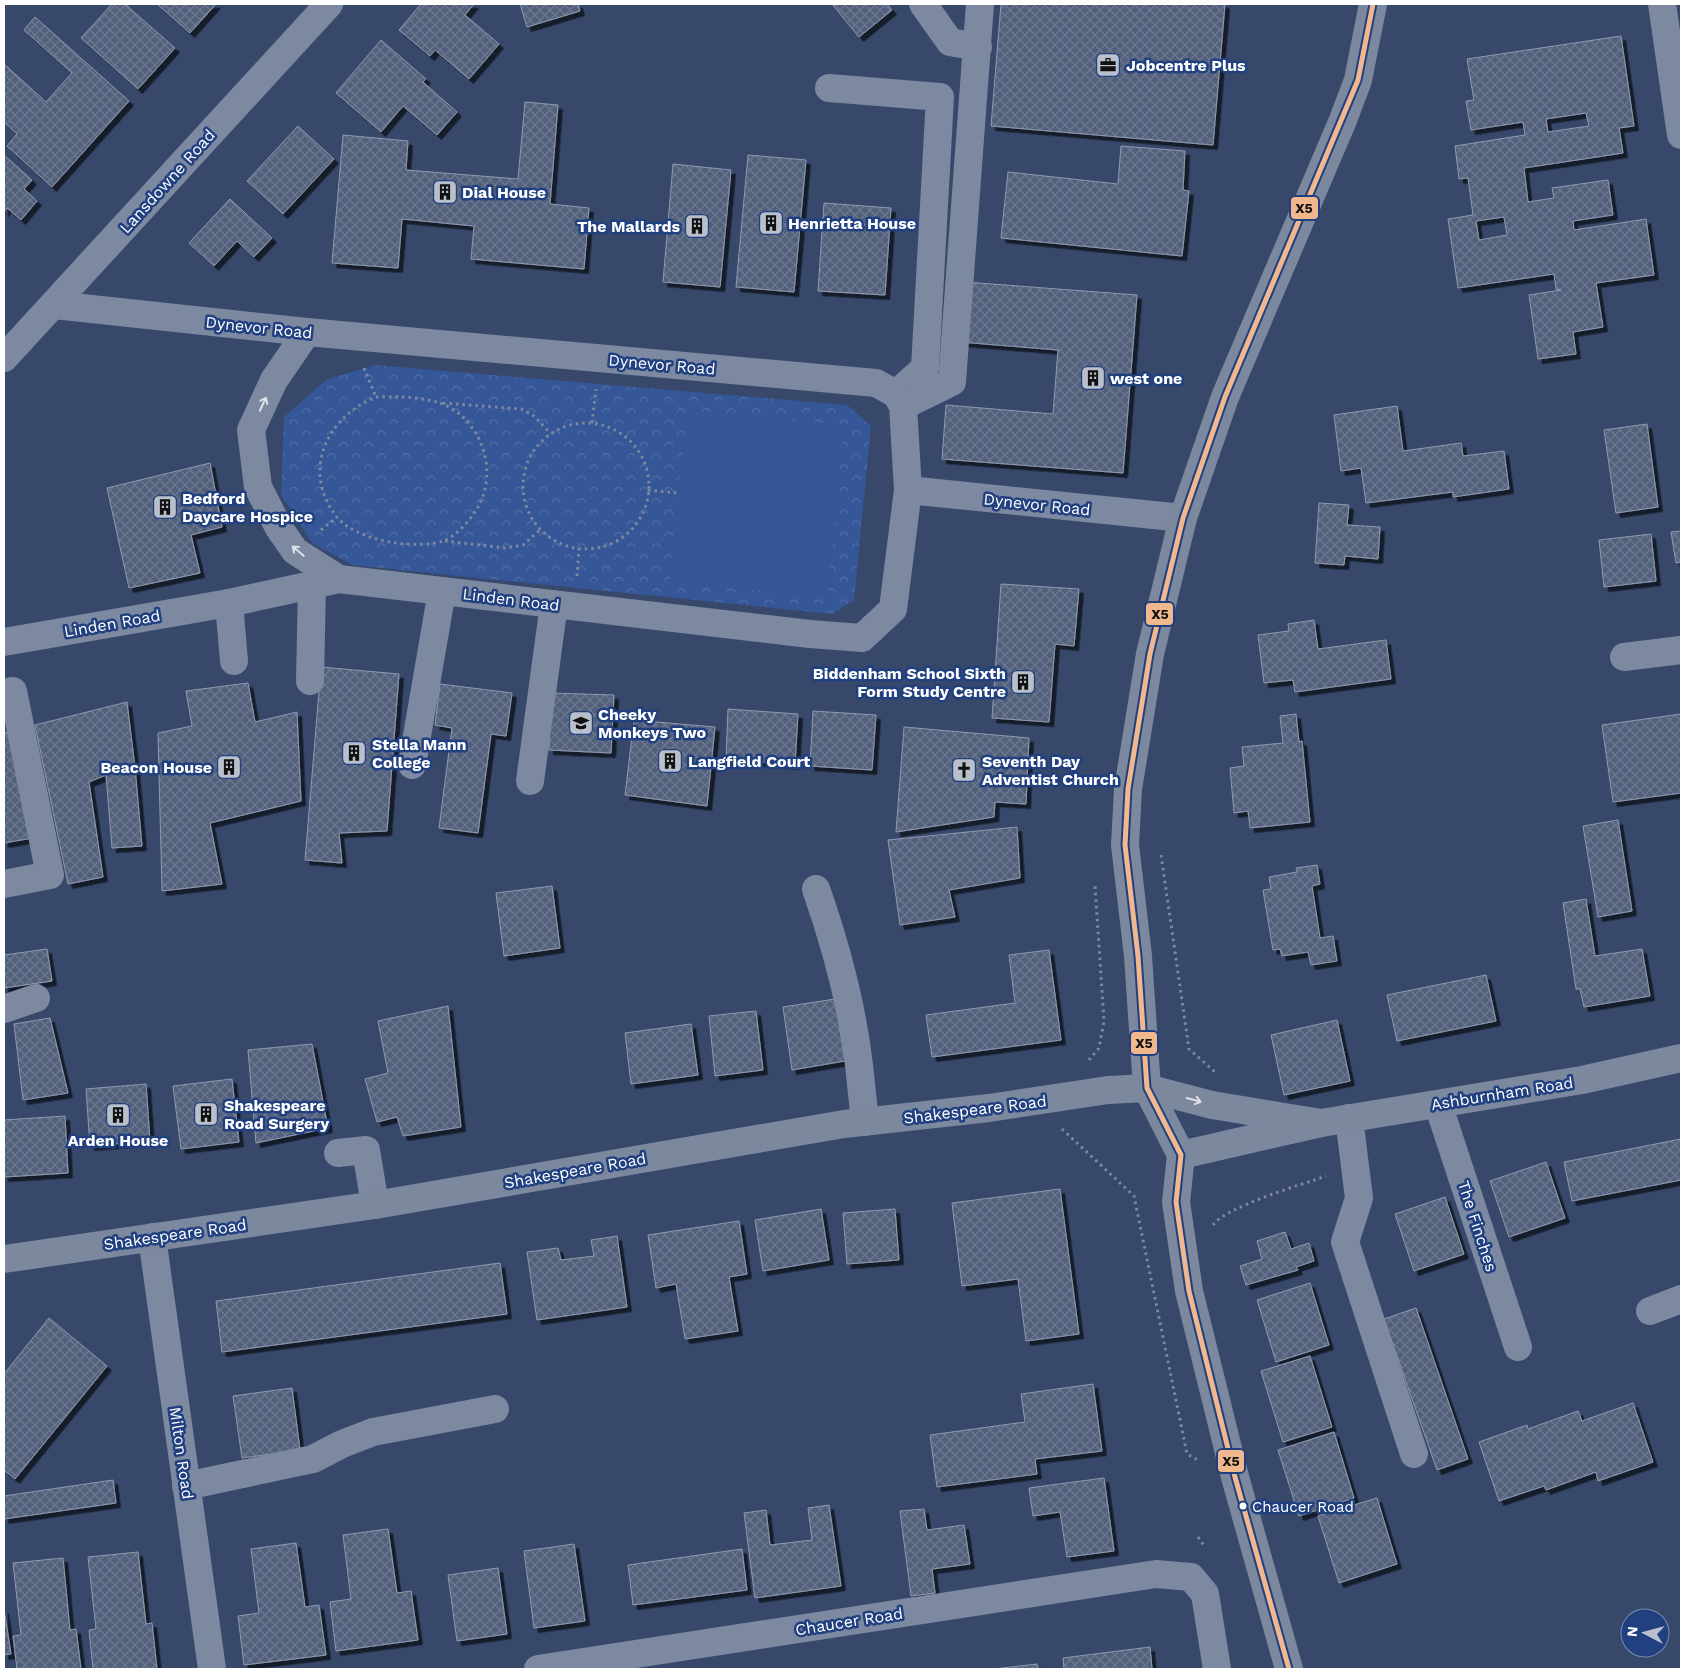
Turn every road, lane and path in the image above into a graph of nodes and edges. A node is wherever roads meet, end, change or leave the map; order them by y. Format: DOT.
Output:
graph roads {
  1 [pos="329,4"];
  2 [pos="923,4"];
  3 [pos="980,4"];
  4 [pos="1374,4"];
  5 [pos="1662,4"];
  6 [pos="978,47"];
  7 [pos="830,88"];
  8 [pos="1681,135"];
  9 [pos="54,305"];
  10 [pos="307,332"];
  11 [pos="4,358"];
  12 [pos="899,400"];
  13 [pos="440,403"];
  14 [pos="551,434"];
  15 [pos="648,490"];
  16 [pos="908,490"];
  17 [pos="678,493"];
  18 [pos="1183,518"];
  19 [pos="540,529"];
  20 [pos="444,541"];
  21 [pos="339,579"];
  22 [pos="312,584"];
  23 [pos="442,591"];
  24 [pos="229,602"];
  25 [pos="554,604"];
  26 [pos="4,642"];
  27 [pos="1681,650"];
  28 [pos="1624,657"];
  29 [pos="234,661"];
  30 [pos="310,681"];
  31 [pos="4,693"];
  32 [pos="412,765"];
  33 [pos="530,781"];
  34 [pos="1161,854"];
  35 [pos="4,884"];
  36 [pos="816,890"];
  37 [pos="1098,936"];
  38 [pos="36,998"];
  39 [pos="4,1009"];
  40 [pos="1681,1058"];
  41 [pos="1083,1067"];
  42 [pos="1216,1073"];
  43 [pos="1147,1088"];
  44 [pos="1438,1104"];
  45 [pos="1349,1118"];
  46 [pos="865,1122"];
  47 [pos="1321,1123"];
  48 [pos="1056,1124"];
  49 [pos="338,1153"];
  50 [pos="1181,1155"];
  51 [pos="1354,1158"];
  52 [pos="375,1205"];
  53 [pos="1210,1231"];
  54 [pos="152,1237"];
  55 [pos="4,1259"];
  56 [pos="1681,1299"];
  57 [pos="1650,1311"];
  58 [pos="1518,1347"];
  59 [pos="495,1409"];
  60 [pos="1187,1454"];
  61 [pos="1414,1454"];
  62 [pos="186,1486"];
  63 [pos="212,1669"];
  64 [pos="538,1669"];
  65 [pos="1217,1669"];
  66 [pos="1289,1669"];
  1 -- 9 [label="street, Lansdowne Road"];
  2 -- 6 [label="street"];
  3 -- 6 [label="street"];
  4 -- 18 [label="main road"];
  5 -- 8 [label="street"];
  6 -- 12 [label="street"];
  7 -- 12 [label="street"];
  9 -- 10 [label="street, Dynevor Road"];
  9 -- 11 [label="street, Lansdowne Road"];
  10 -- 12 [label="street, Dynevor Road"];
  21 -- 10 [label="street, one-way"];
  12 -- 16 [label="street"];
  13 -- 14 [label="path"];
  13 -- 20 [label="path"];
  13 -- 20 [label="path"];
  14 -- 15 [label="path"];
  14 -- 19 [label="path"];
  15 -- 17 [label="path"];
  15 -- 19 [label="path"];
  16 -- 18 [label="street, Dynevor Road"];
  16 -- 25 [label="street, Linden Road"];
  18 -- 43 [label="main road"];
  19 -- 20 [label="path"];
  21 -- 22 [label="street, Linden Road"];
  21 -- 23 [label="street, Linden Road"];
  22 -- 24 [label="street, Linden Road"];
  22 -- 30 [label="street"];
  23 -- 25 [label="street, Linden Road"];
  23 -- 32 [label="street"];
  24 -- 26 [label="street, Linden Road"];
  24 -- 29 [label="street"];
  25 -- 33 [label="street"];
  27 -- 28 [label="street"];
  31 -- 35 [label="street"];
  34 -- 42 [label="path"];
  36 -- 46 [label="street"];
  37 -- 41 [label="path"];
  38 -- 39 [label="street"];
  40 -- 44 [label="main road, Ashburnham Road"];
  43 -- 46 [label="main road, Shakespeare Road"];
  43 -- 47 [label="main road, Ashburnham Road, one-way"];
  43 -- 50 [label="main road"];
  44 -- 45 [label="main road, Ashburnham Road"];
  44 -- 58 [label="street, The Finches"];
  45 -- 47 [label="main road, Ashburnham Road"];
  45 -- 51 [label="street"];
  46 -- 52 [label="main road, Shakespeare Road"];
  47 -- 50 [label="main road, Ashburnham Road"];
  48 -- 60 [label="path"];
  49 -- 52 [label="street"];
  50 -- 66 [label="main road"];
  51 -- 53 [label="path"];
  51 -- 61 [label="street"];
  52 -- 54 [label="main road, Shakespeare Road"];
  54 -- 55 [label="main road, Shakespeare Road"];
  54 -- 62 [label="street, Milton Road"];
  56 -- 57 [label="street"];
  59 -- 62 [label="street"];
  62 -- 63 [label="street, Milton Road"];
  64 -- 65 [label="street, Chaucer Road"];
}
